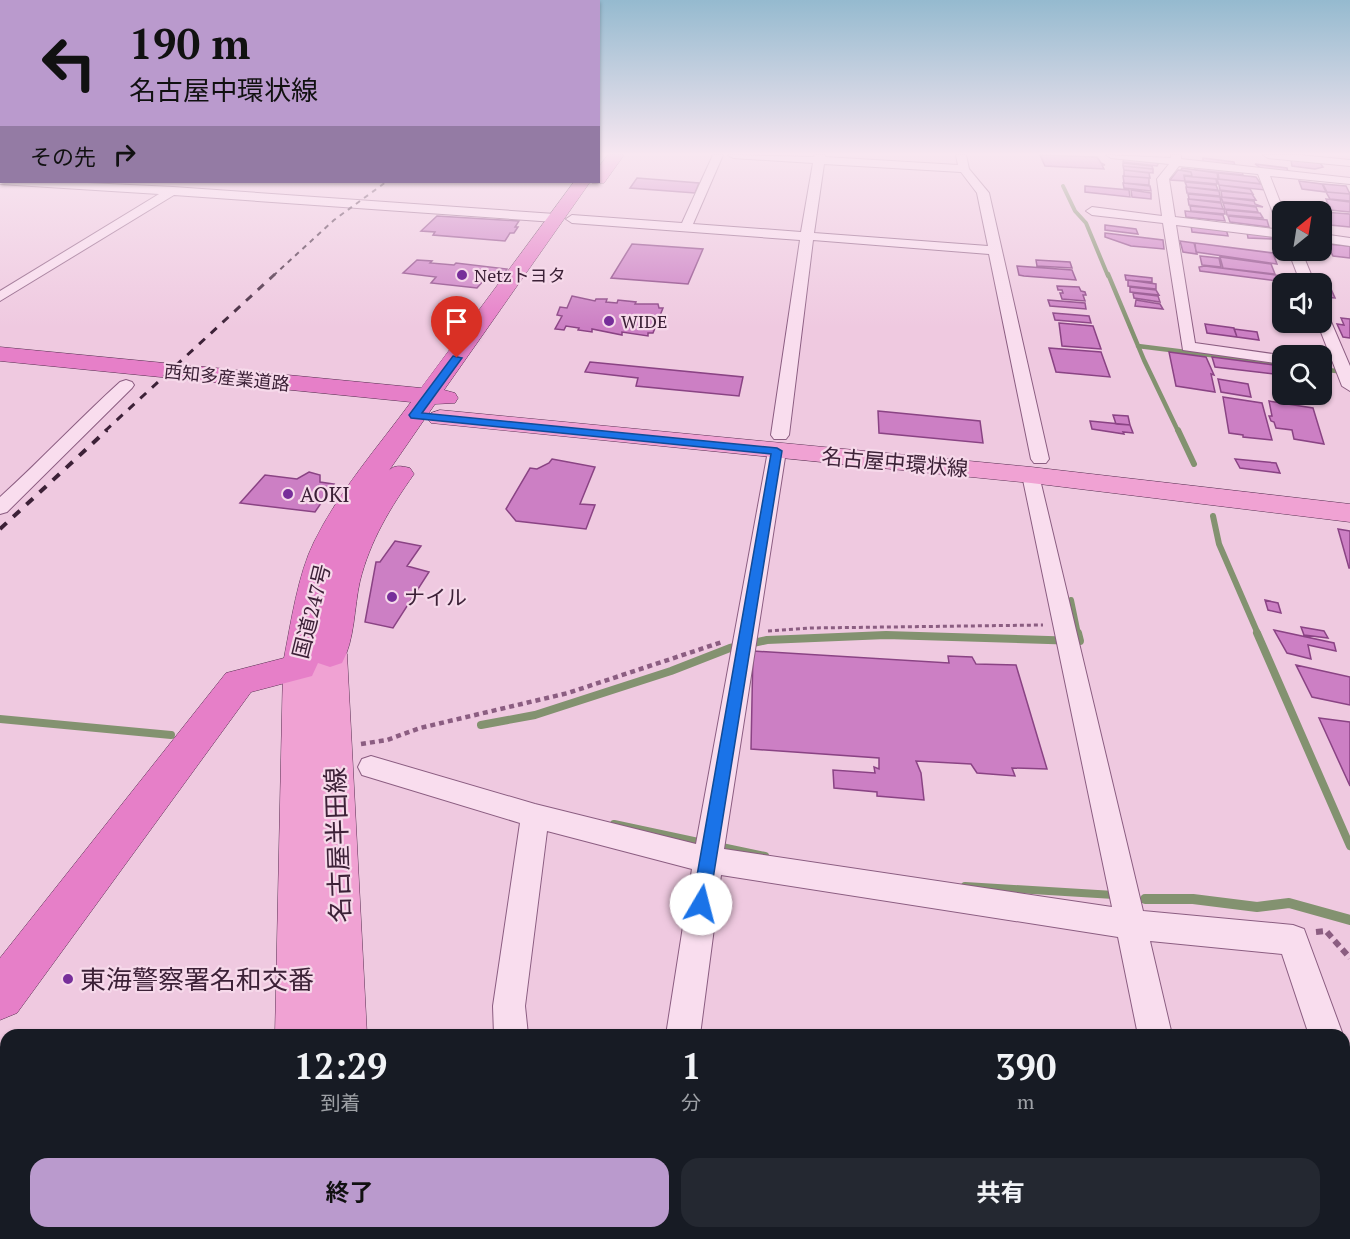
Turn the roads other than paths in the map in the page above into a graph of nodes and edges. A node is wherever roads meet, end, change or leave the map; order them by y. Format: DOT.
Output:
graph roads {
  1 [pos="136,213"];
  2 [pos="476,213"];
  3 [pos="566,213"];
  4 [pos="569,213"];
  5 [pos="692,213"];
  6 [pos="811,213"];
  7 [pos="987,213"];
  8 [pos="1108,213"];
  9 [pos="1168,213"];
  10 [pos="563,219"];
  11 [pos="1169,220"];
  12 [pos="686,227"];
  13 [pos="1272,233"];
  14 [pos="807,236"];
  15 [pos="1332,239"];
  16 [pos="1350,242"];
  17 [pos="994,250"];
  18 [pos="539,276"];
  19 [pos="0,297"];
  20 [pos="1329,333"];
  21 [pos="0,354"];
  22 [pos="1272,358"];
  23 [pos="0,371"];
  24 [pos="1346,373"];
  25 [pos="126,385"];
  26 [pos="440,403"];
  27 [pos="778,443"];
  28 [pos="1036,467"];
  29 [pos="1350,494"];
  30 [pos="0,508"];
  31 [pos="1350,513"];
  32 [pos="315,661"];
  33 [pos="371,767"];
  34 [pos="535,816"];
  35 [pos="709,851"];
  36 [pos="1132,924"];
  37 [pos="0,996"];
  38 [pos="299,1029"];
  39 [pos="343,1029"];
  40 [pos="511,1029"];
  41 [pos="684,1029"];
  42 [pos="1154,1029"];
  43 [pos="1324,1029"];
  1 -- 19 [label="street"];
  2 -- 10 [label="street"];
  3 -- 10 [label="highway, 国道247号"];
  4 -- 10 [label="highway, 国道247号"];
  5 -- 12 [label="street"];
  6 -- 14 [label="street"];
  7 -- 17 [label="street"];
  8 -- 11 [label="street"];
  9 -- 11 [label="street"];
  10 -- 12 [label="street"];
  10 -- 18 [label="highway, 国道247号"];
  10 -- 26 [label="highway, 国道247号"];
  11 -- 13 [label="street"];
  11 -- 22 [label="street"];
  12 -- 14 [label="street"];
  14 -- 17 [label="street"];
  14 -- 27 [label="street"];
  15 -- 16 [label="street"];
  17 -- 28 [label="street"];
  20 -- 24 [label="street"];
  21 -- 26 [label="highway, 西知多産業道路"];
  23 -- 25 [label="highway, 西知多産業道路"];
  25 -- 26 [label="highway, 西知多産業道路"];
  25 -- 30 [label="street"];
  26 -- 27 [label="main road, 名古屋中環状線"];
  26 -- 32 [label="highway, 国道247号"];
  27 -- 28 [label="main road, 名古屋中環状線"];
  27 -- 35 [label="street"];
  28 -- 29 [label="main road, 名古屋中環状線"];
  28 -- 31 [label="main road, 名古屋中環状線"];
  28 -- 36 [label="street"];
  32 -- 37 [label="highway, 国道247号"];
  32 -- 38 [label="main road, 名古屋半田線"];
  32 -- 39 [label="main road, 名古屋半田線"];
  33 -- 34 [label="street"];
  34 -- 35 [label="street"];
  34 -- 40 [label="street"];
  35 -- 36 [label="street"];
  35 -- 41 [label="street"];
  36 -- 42 [label="street"];
  36 -- 43 [label="street"];
}
